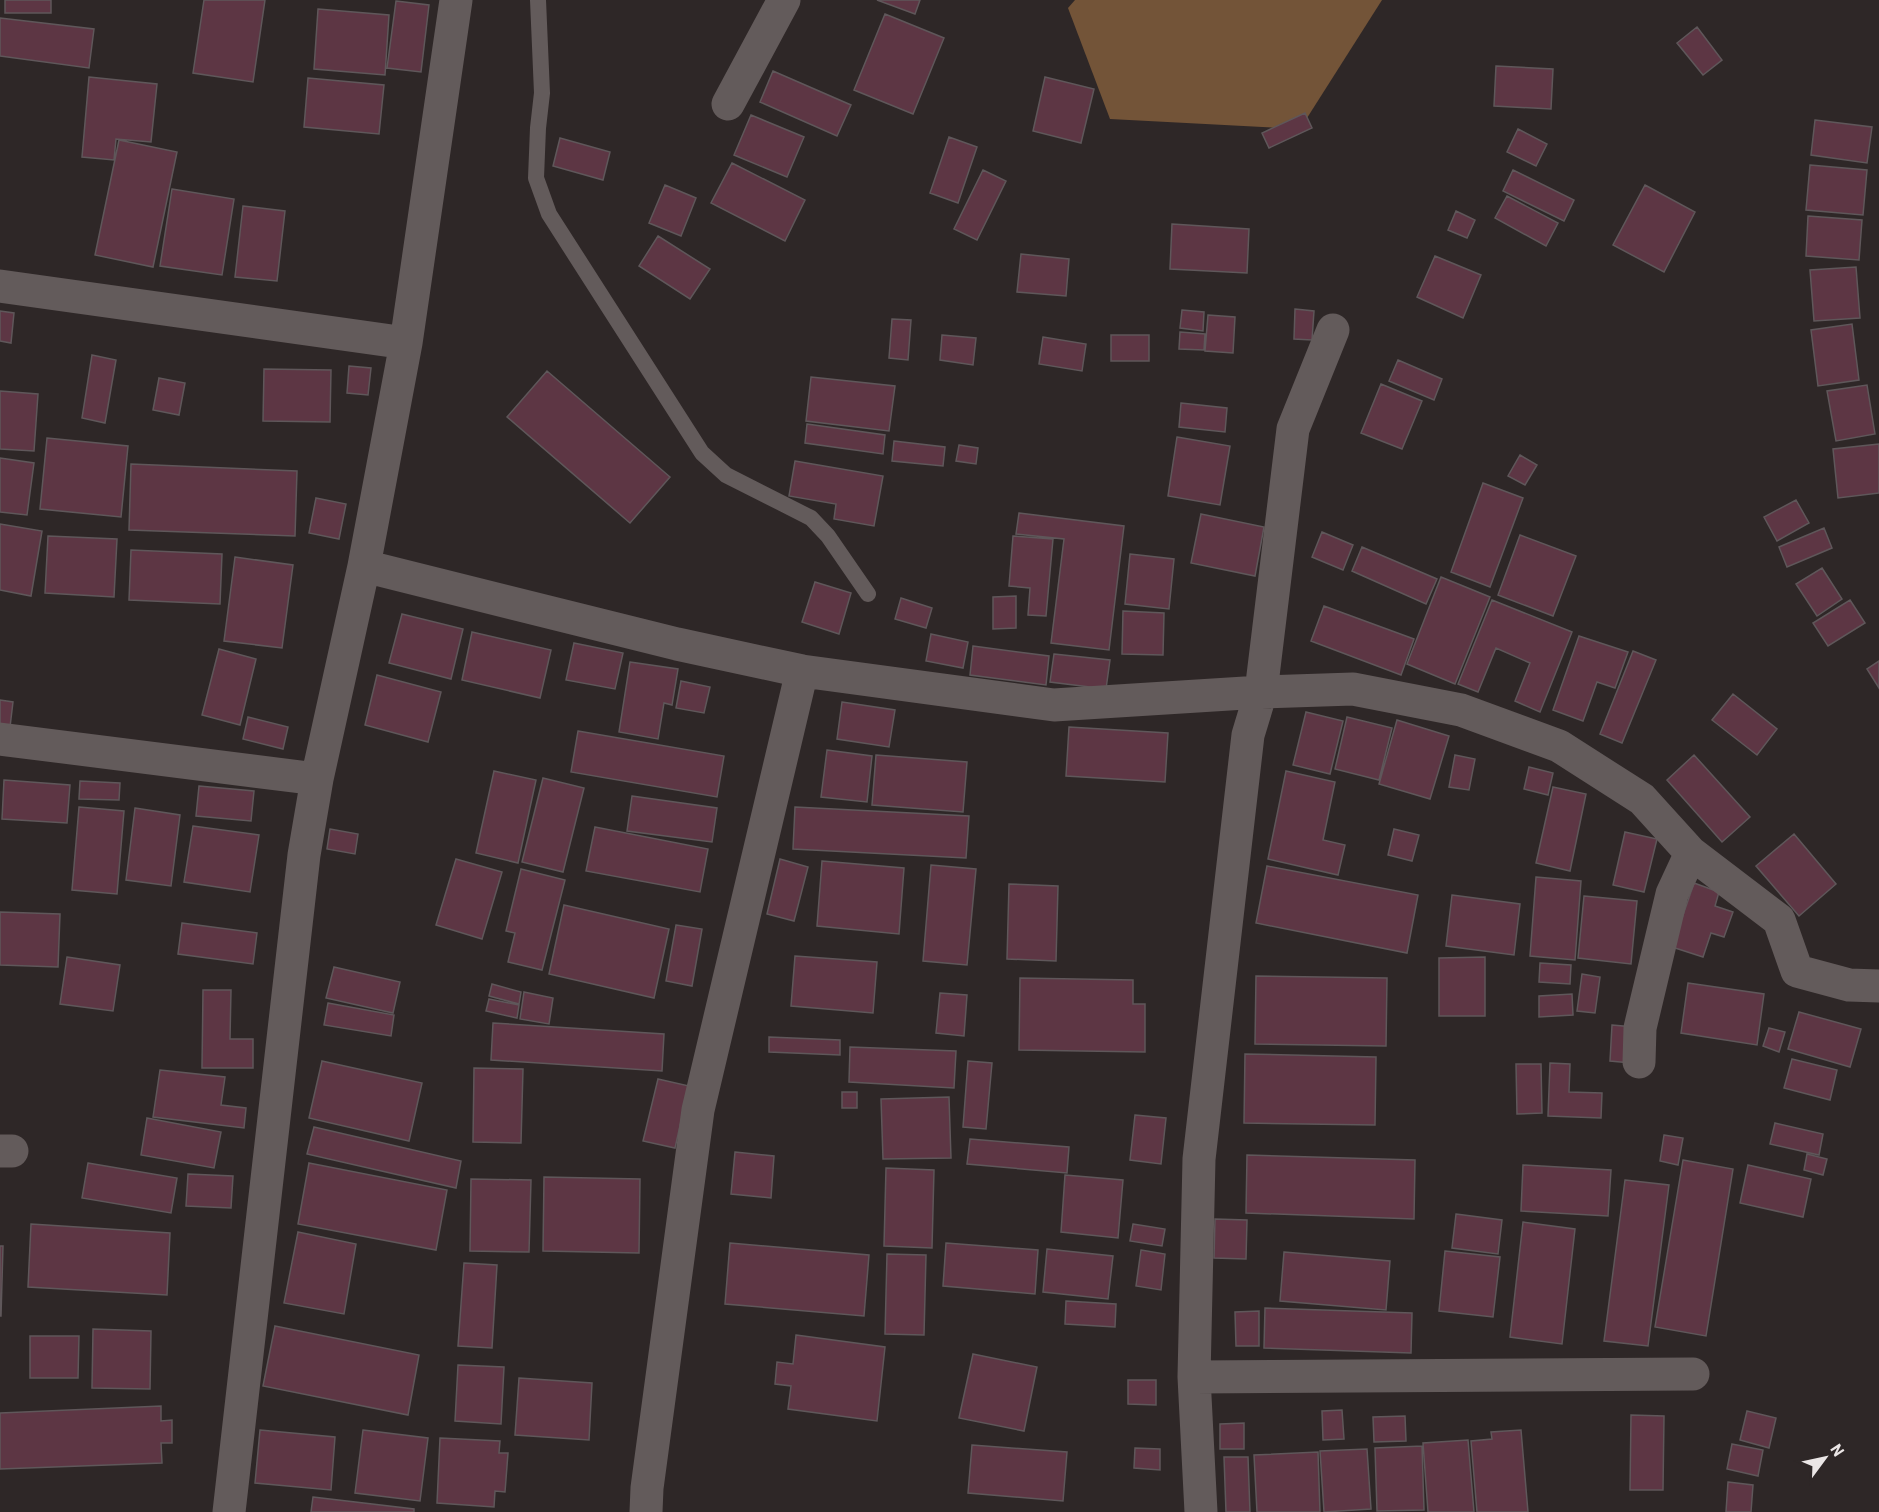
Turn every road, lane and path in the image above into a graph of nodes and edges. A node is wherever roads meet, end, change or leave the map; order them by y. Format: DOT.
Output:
graph roads {
  1 [pos="456,0"];
  2 [pos="538,0"];
  3 [pos="784,0"];
  4 [pos="728,104"];
  5 [pos="0,285"];
  6 [pos="1333,330"];
  7 [pos="406,343"];
  8 [pos="364,566"];
  9 [pos="868,594"];
  10 [pos="802,672"];
  11 [pos="1261,692"];
  12 [pos="0,739"];
  13 [pos="317,779"];
  14 [pos="1691,853"];
  15 [pos="1879,986"];
  16 [pos="1639,1062"];
  17 [pos="1693,1374"];
  18 [pos="1194,1377"];
  19 [pos="229,1512"];
  20 [pos="646,1512"];
  21 [pos="1201,1512"];
  1 -- 7 [label="street"];
  2 -- 9 [label="lane"];
  3 -- 4 [label="street"];
  5 -- 7 [label="street"];
  6 -- 11 [label="street"];
  7 -- 8 [label="street"];
  8 -- 10 [label="street"];
  8 -- 13 [label="street"];
  10 -- 11 [label="street"];
  10 -- 20 [label="street"];
  11 -- 14 [label="street"];
  11 -- 18 [label="street"];
  12 -- 13 [label="street"];
  13 -- 19 [label="street"];
  14 -- 15 [label="street"];
  14 -- 16 [label="street"];
  17 -- 18 [label="street"];
  18 -- 21 [label="street"];
}
